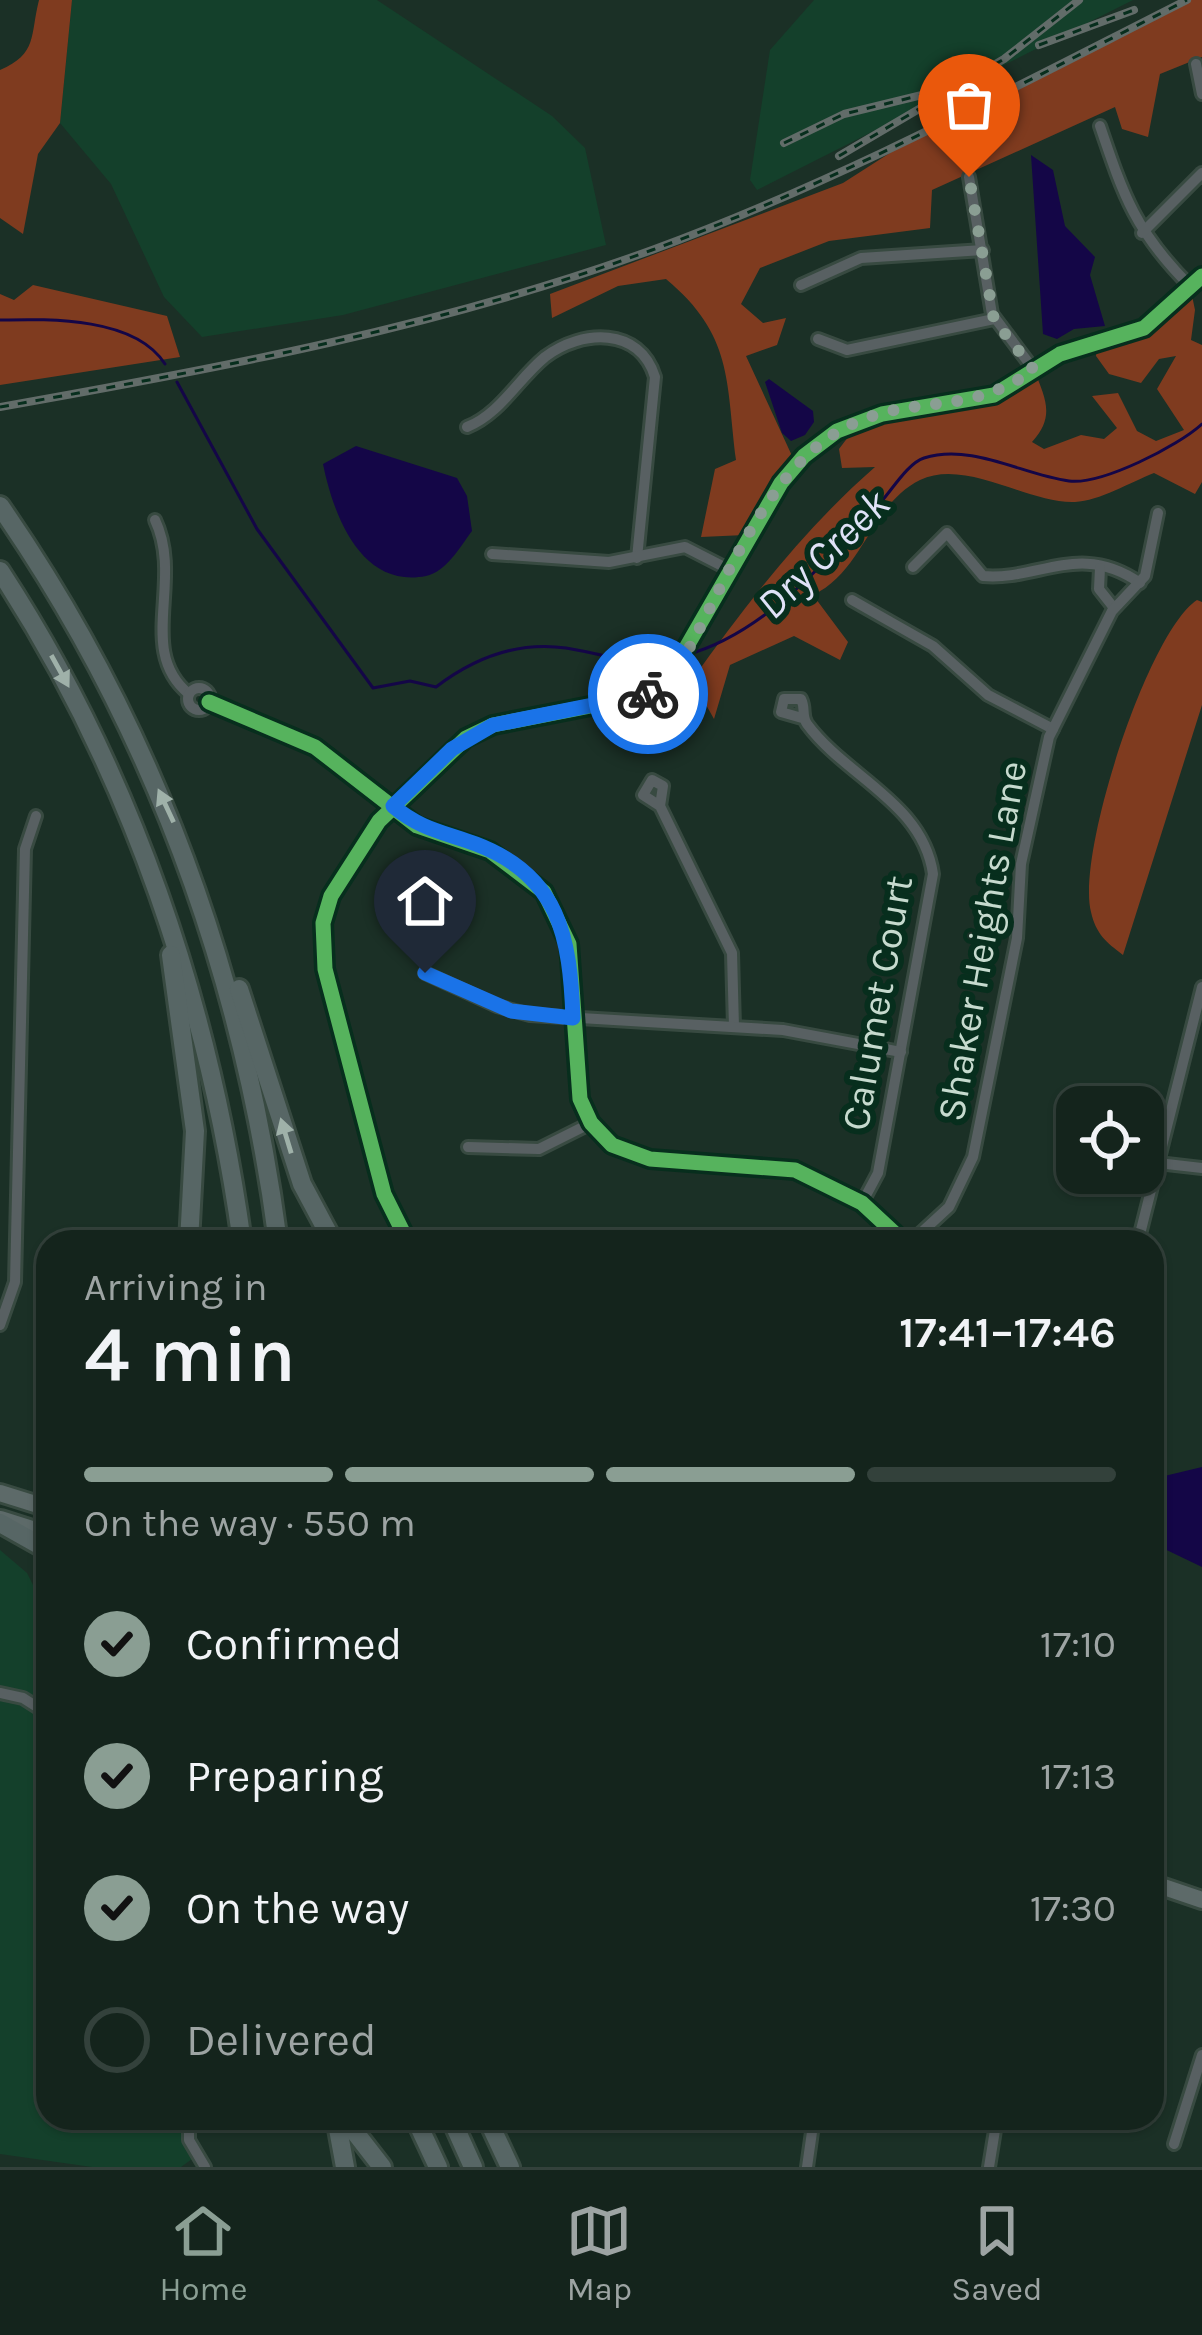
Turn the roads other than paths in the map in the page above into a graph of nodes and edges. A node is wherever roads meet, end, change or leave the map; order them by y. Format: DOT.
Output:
graph roads {
  1 [pos="1196,64"];
  2 [pos="1202,94"];
  3 [pos="1100,126"];
  4 [pos="1202,173"];
  5 [pos="969,177"];
  6 [pos="1142,233"];
  7 [pos="983,250"];
  8 [pos="1198,281"];
  9 [pos="801,285"];
  10 [pos="994,320"];
  11 [pos="818,339"];
  12 [pos="1034,370"];
  13 [pos="467,427"];
  14 [pos="0,506"];
  15 [pos="1158,513"];
  16 [pos="155,520"];
  17 [pos="492,554"];
  18 [pos="637,558"];
  19 [pos="913,567"];
  20 [pos="1100,568"];
  21 [pos="0,571"];
  22 [pos="732,571"];
  23 [pos="1140,584"];
  24 [pos="852,600"];
  25 [pos="1114,608"];
  26 [pos="802,718"];
  27 [pos="1053,729"];
  28 [pos="393,806"];
  29 [pos="659,806"];
  30 [pos="36,816"];
  31 [pos="166,914"];
  32 [pos="208,915"];
  33 [pos="425,973"];
  34 [pos="1202,987"];
  35 [pos="1200,1002"];
  36 [pos="573,1018"];
  37 [pos="734,1027"];
  38 [pos="901,1052"];
  39 [pos="591,1124"];
  40 [pos="1164,1140"];
  41 [pos="468,1147"];
  42 [pos="1164,1164"];
  43 [pos="1202,1168"];
  44 [pos="1150,1194"];
  45 [pos="862,1203"];
  46 [pos="190,1230"];
  47 [pos="240,1230"];
  48 [pos="276,1230"];
  49 [pos="327,1230"];
  50 [pos="402,1230"];
  51 [pos="894,1230"];
  52 [pos="928,1230"];
  53 [pos="1141,1230"];
  54 [pos="0,1325"];
  55 [pos="0,1493"];
  56 [pos="0,1503"];
  57 [pos="36,1508"];
  58 [pos="36,1510"];
  59 [pos="0,1521"];
  60 [pos="36,1531"];
  61 [pos="36,1543"];
  62 [pos="0,1693"];
  63 [pos="36,1707"];
  64 [pos="1164,1887"];
  65 [pos="1202,1900"];
  66 [pos="1202,2055"];
  67 [pos="189,2130"];
  68 [pos="341,2130"];
  69 [pos="350,2130"];
  70 [pos="421,2130"];
  71 [pos="456,2130"];
  72 [pos="493,2130"];
  73 [pos="812,2130"];
  74 [pos="995,2130"];
  75 [pos="1174,2144"];
  76 [pos="344,2163"];
  77 [pos="205,2167"];
  78 [pos="382,2167"];
  79 [pos="438,2167"];
  80 [pos="473,2167"];
  81 [pos="510,2167"];
  82 [pos="807,2167"];
  83 [pos="989,2167"];
  1 -- 2 [label="street"];
  3 -- 6 [label="street"];
  4 -- 6 [label="street"];
  5 -- 7 [label="street"];
  6 -- 8 [label="street"];
  7 -- 9 [label="street"];
  7 -- 10 [label="street"];
  8 -- 12 [label="street"];
  10 -- 11 [label="street"];
  10 -- 12 [label="street"];
  12 -- 22 [label="street"];
  13 -- 18 [label="street"];
  32 -- 14 [label="highway, one-way"];
  15 -- 23 [label="street"];
  16 -- 28 [label="street"];
  17 -- 18 [label="street"];
  18 -- 22 [label="street"];
  19 -- 20 [label="street"];
  20 -- 23 [label="street"];
  20 -- 25 [label="street"];
  21 -- 31 [label="highway, one-way"];
  22 -- 28 [label="street"];
  23 -- 25 [label="street, Shaker Heights Lane"];
  24 -- 27 [label="street"];
  25 -- 27 [label="street, Shaker Heights Lane"];
  26 -- 38 [label="street, Calumet Court"];
  27 -- 52 [label="street, Shaker Heights Lane"];
  28 -- 36 [label="street"];
  28 -- 50 [label="street"];
  29 -- 37 [label="street"];
  30 -- 54 [label="street"];
  31 -- 46 [label="highway"];
  31 -- 47 [label="highway"];
  32 -- 48 [label="highway"];
  49 -- 32 [label="highway, one-way"];
  33 -- 36 [label="street"];
  34 -- 35 [label="street"];
  35 -- 40 [label="street"];
  36 -- 37 [label="street"];
  36 -- 39 [label="street"];
  37 -- 38 [label="street"];
  38 -- 45 [label="street, Calumet Court"];
  39 -- 41 [label="street"];
  39 -- 45 [label="street"];
  42 -- 43 [label="street"];
  44 -- 53 [label="street"];
  45 -- 51 [label="street"];
  55 -- 57 [label="main road"];
  56 -- 58 [label="main road"];
  59 -- 60 [label="main road"];
  59 -- 61 [label="highway"];
  62 -- 63 [label="street"];
  64 -- 65 [label="main road"];
  66 -- 75 [label="street"];
  67 -- 77 [label="street"];
  68 -- 76 [label="highway"];
  69 -- 78 [label="highway"];
  70 -- 79 [label="highway"];
  71 -- 80 [label="highway"];
  72 -- 81 [label="highway"];
  73 -- 82 [label="street"];
  74 -- 83 [label="street"];
}
